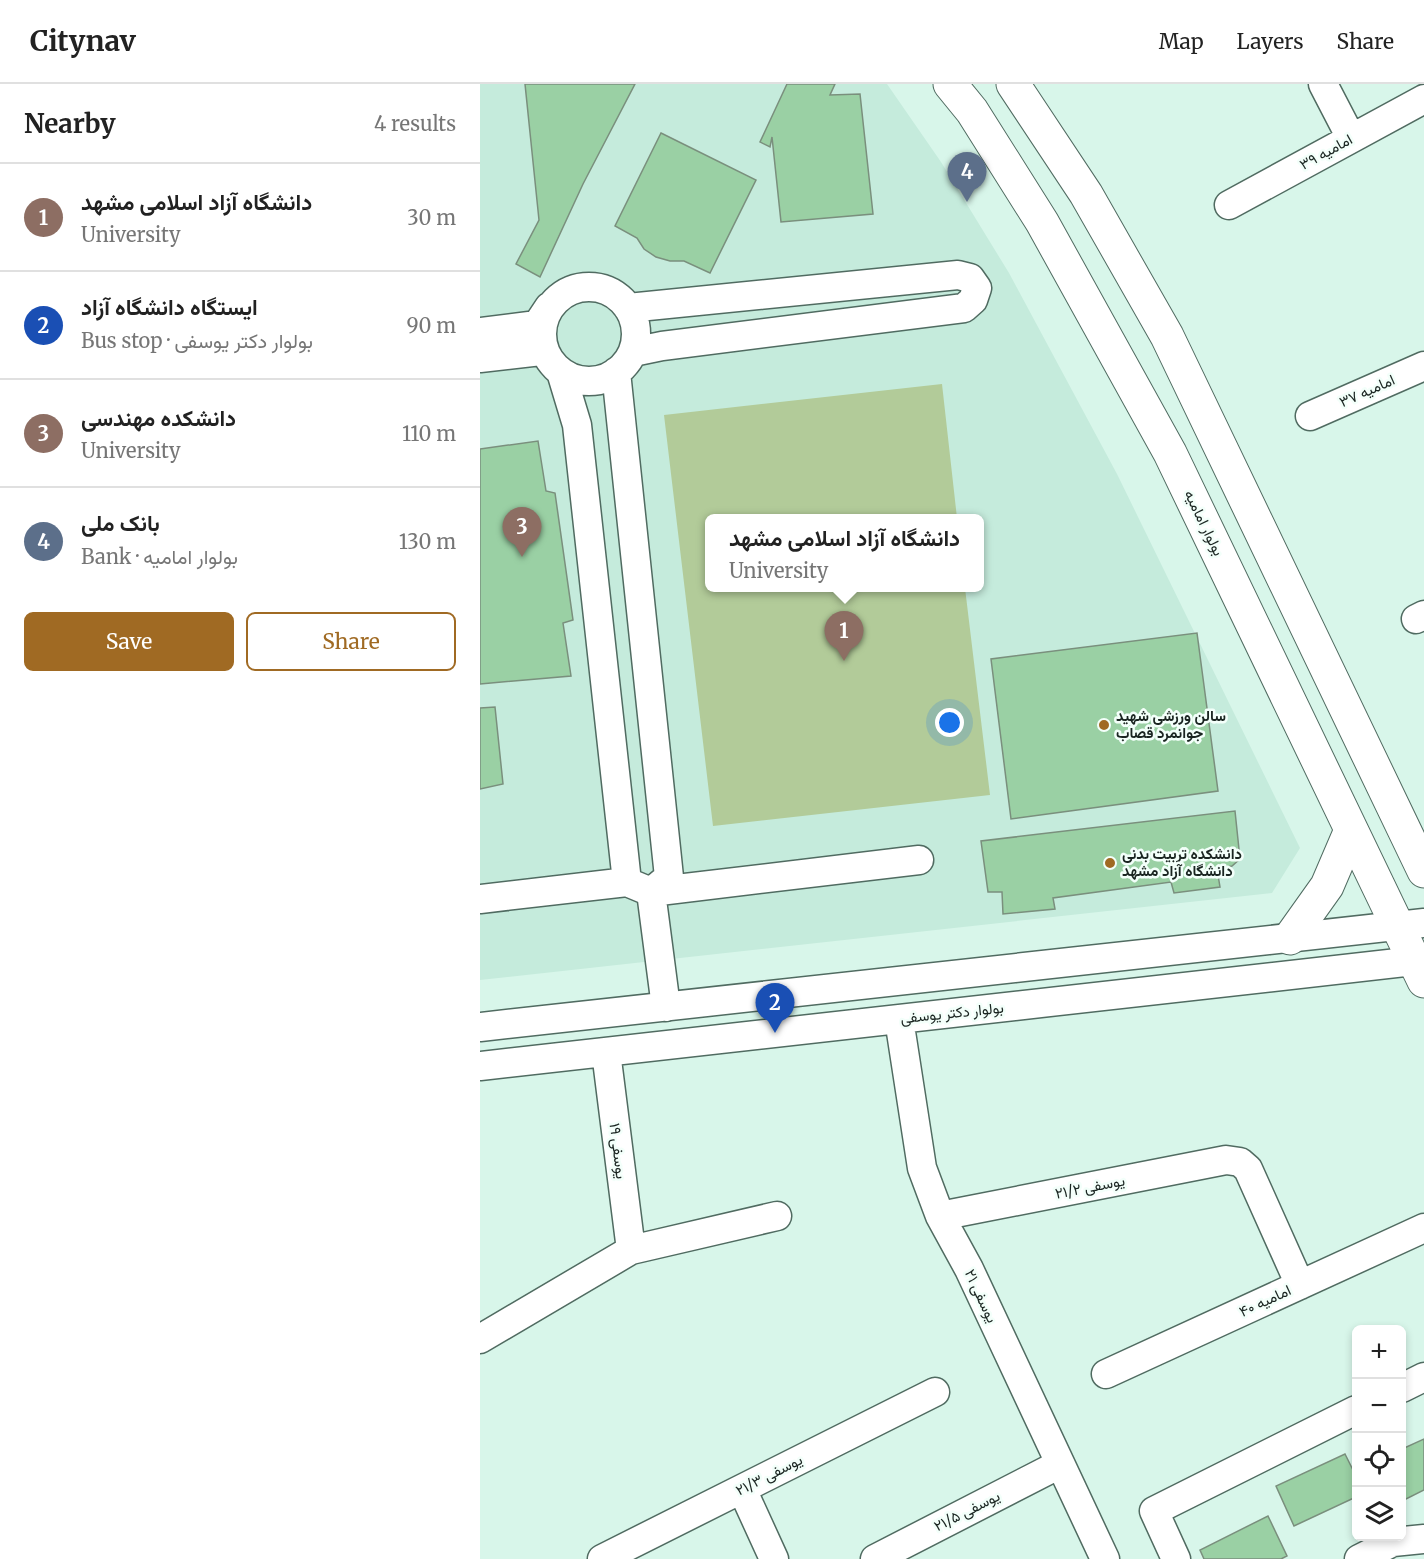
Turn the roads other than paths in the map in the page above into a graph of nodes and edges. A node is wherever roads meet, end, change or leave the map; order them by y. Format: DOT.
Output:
graph roads {
  1 [pos="950,84"];
  2 [pos="1013,84"];
  3 [pos="1323,84"];
  4 [pos="1424,99"];
  5 [pos="1351,138"];
  6 [pos="1229,205"];
  7 [pos="551,305"];
  8 [pos="628,308"];
  9 [pos="480,332"];
  10 [pos="480,358"];
  11 [pos="624,362"];
  12 [pos="553,363"];
  13 [pos="1424,366"];
  14 [pos="1310,416"];
  15 [pos="1351,830"];
  16 [pos="920,860"];
  17 [pos="1424,871"];
  18 [pos="639,887"];
  19 [pos="480,899"];
  20 [pos="1411,924"];
  21 [pos="1290,938"];
  22 [pos="1421,968"];
  23 [pos="666,1006"];
  24 [pos="899,1020"];
  25 [pos="480,1027"];
  26 [pos="606,1052"];
  27 [pos="480,1066"];
  28 [pos="777,1216"];
  29 [pos="940,1216"];
  30 [pos="1424,1228"];
  31 [pos="631,1250"];
  32 [pos="1300,1285"];
  33 [pos="480,1339"];
  34 [pos="1106,1374"];
  35 [pos="1424,1377"];
  36 [pos="1406,1386"];
  37 [pos="935,1392"];
  38 [pos="1352,1412"];
  39 [pos="1060,1464"];
  40 [pos="742,1489"];
  41 [pos="1424,1539"];
  42 [pos="602,1559"];
  43 [pos="774,1559"];
  44 [pos="875,1559"];
  45 [pos="1105,1559"];
  46 [pos="1176,1559"];
  47 [pos="1359,1559"];
  1 -- 15 [label="main road, بولوار امامیه"];
  2 -- 17 [label="main road"];
  3 -- 5 [label="street"];
  4 -- 5 [label="street, امامیه ۳۹"];
  5 -- 6 [label="street, امامیه ۳۹"];
  7 -- 8 [label="street"];
  7 -- 9 [label="street"];
  7 -- 12 [label="street"];
  8 -- 11 [label="street"];
  8 -- 11 [label="street"];
  10 -- 12 [label="street"];
  11 -- 12 [label="street"];
  11 -- 18 [label="street"];
  12 -- 18 [label="street"];
  13 -- 14 [label="street, امامیه ۳۷"];
  15 -- 20 [label="main road, بولوار امامیه"];
  15 -- 21 [label="main road"];
  16 -- 18 [label="street"];
  18 -- 19 [label="street"];
  18 -- 23 [label="street"];
  20 -- 21 [label="street"];
  20 -- 22 [label="main road, بولوار امامیه"];
  21 -- 23 [label="street"];
  22 -- 24 [label="street, بولوار دکتر یوسفی"];
  23 -- 25 [label="street"];
  24 -- 26 [label="street, بولوار دکتر یوسفی"];
  24 -- 29 [label="street, یوسفی ۲۱"];
  26 -- 27 [label="street, بولوار دکتر یوسفی"];
  26 -- 31 [label="street, یوسفی ۱۹"];
  28 -- 31 [label="street"];
  29 -- 32 [label="street, یوسفی ۲۱/۲"];
  29 -- 39 [label="street, یوسفی ۲۱"];
  30 -- 32 [label="street, امامیه ۴۰"];
  31 -- 33 [label="street"];
  32 -- 34 [label="street, امامیه ۴۰"];
  35 -- 36 [label="street"];
  37 -- 40 [label="street, یوسفی ۲۱/۳"];
  38 -- 46 [label="street"];
  39 -- 44 [label="street, یوسفی ۲۱/۵"];
  39 -- 45 [label="street, یوسفی ۲۱"];
  40 -- 42 [label="street, یوسفی ۲۱/۳"];
  40 -- 43 [label="street"];
  41 -- 47 [label="street"];
}
